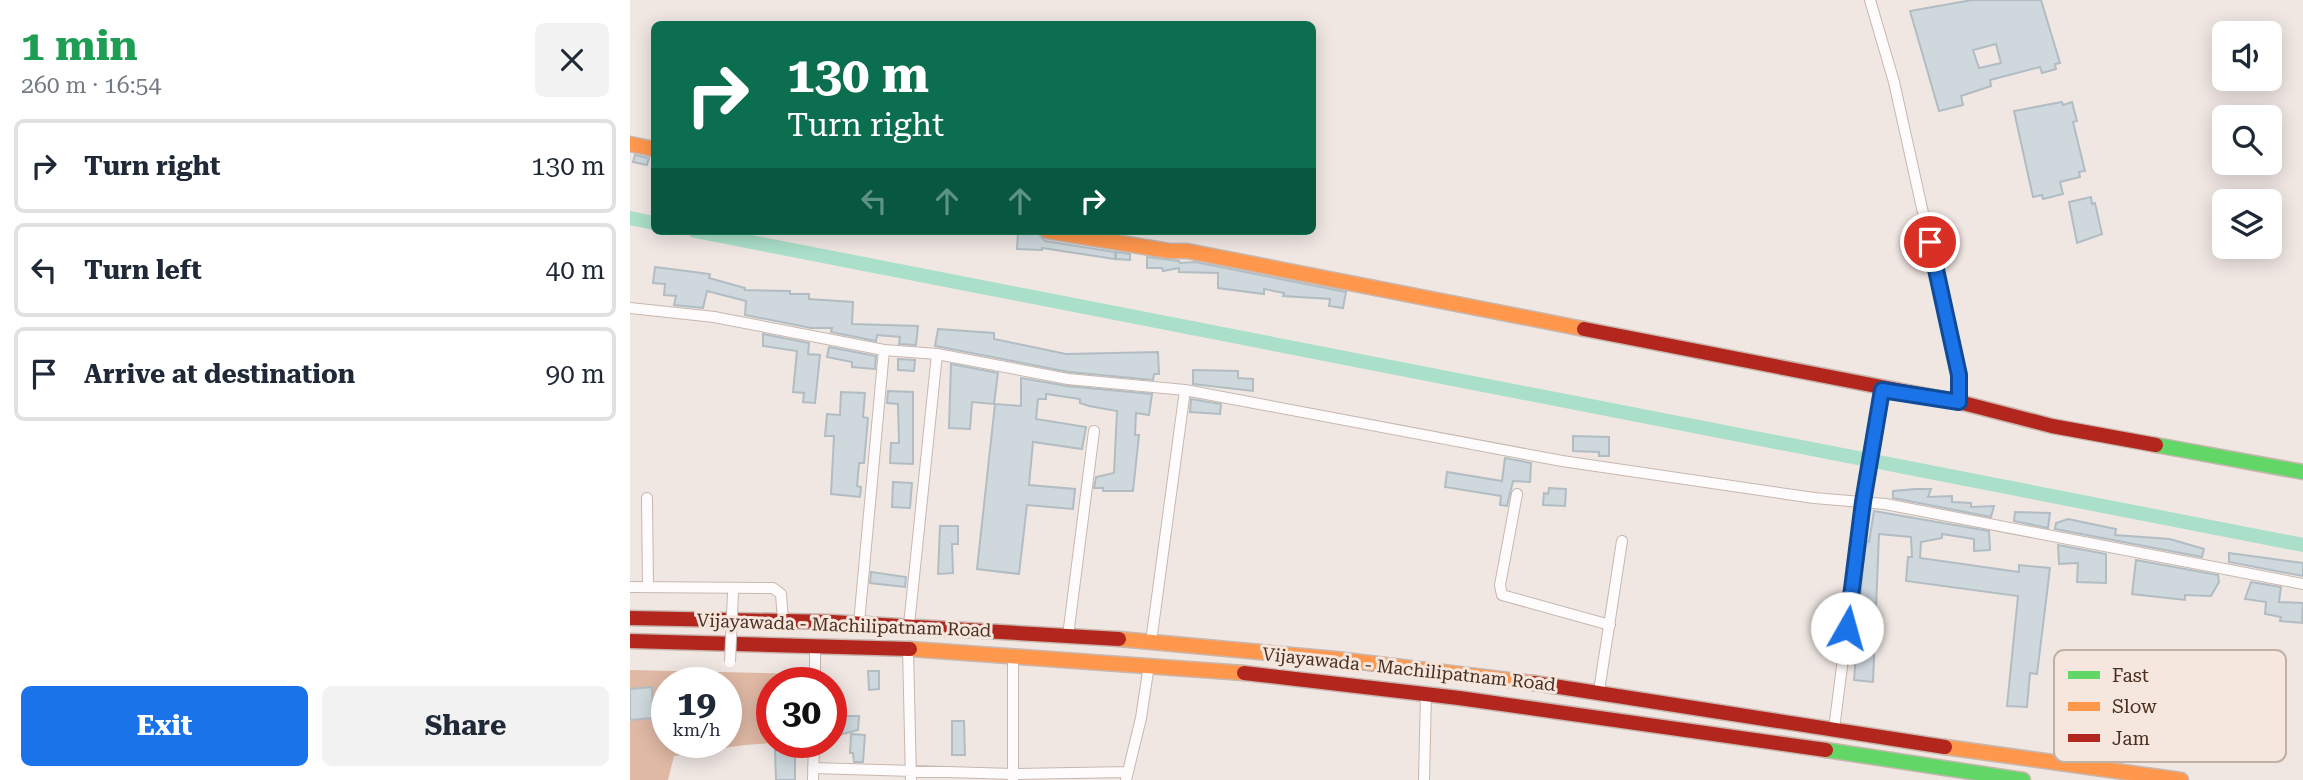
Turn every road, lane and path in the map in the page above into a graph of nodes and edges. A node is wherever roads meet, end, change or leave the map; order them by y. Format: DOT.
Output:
graph roads {
  1 [pos="1870,0"];
  2 [pos="630,144"];
  3 [pos="651,148"];
  4 [pos="1074,235"];
  5 [pos="630,308"];
  6 [pos="884,351"];
  7 [pos="937,354"];
  8 [pos="1185,390"];
  9 [pos="1882,390"];
  10 [pos="1959,402"];
  11 [pos="1094,431"];
  12 [pos="2303,471"];
  13 [pos="1517,494"];
  14 [pos="647,498"];
  15 [pos="1864,499"];
  16 [pos="1622,541"];
  17 [pos="2303,583"];
  18 [pos="630,587"];
  19 [pos="648,587"];
  20 [pos="733,593"];
  21 [pos="630,618"];
  22 [pos="783,621"];
  23 [pos="859,623"];
  24 [pos="909,625"];
  25 [pos="1611,625"];
  26 [pos="1068,636"];
  27 [pos="630,641"];
  28 [pos="1151,642"];
  29 [pos="815,645"];
  30 [pos="908,648"];
  31 [pos="1013,655"];
  32 [pos="730,662"];
  33 [pos="1149,665"];
  34 [pos="815,667"];
  35 [pos="1599,691"];
  36 [pos="1426,694"];
  37 [pos="1834,729"];
  38 [pos="813,758"];
  39 [pos="2054,761"];
  40 [pos="2059,762"];
  41 [pos="813,768"];
  42 [pos="911,776"];
  43 [pos="1127,776"];
  44 [pos="1013,777"];
  45 [pos="813,780"];
  46 [pos="1424,780"];
  47 [pos="2023,780"];
  48 [pos="2181,780"];
  1 -- 10 [label="street"];
  2 -- 3 [label="main road"];
  4 -- 9 [label="main road"];
  5 -- 6 [label="street"];
  6 -- 7 [label="street"];
  6 -- 23 [label="street"];
  7 -- 8 [label="street"];
  7 -- 24 [label="street"];
  8 -- 15 [label="street"];
  8 -- 28 [label="street"];
  9 -- 10 [label="main road"];
  9 -- 15 [label="street"];
  10 -- 12 [label="main road"];
  11 -- 26 [label="street"];
  13 -- 25 [label="street"];
  14 -- 19 [label="street"];
  15 -- 17 [label="street"];
  15 -- 37 [label="street"];
  16 -- 25 [label="street"];
  18 -- 19 [label="street"];
  19 -- 22 [label="street"];
  20 -- 32 [label="street, bridge"];
  21 -- 22 [label="main road, Vijayawada - Machilipatnam Road"];
  22 -- 23 [label="main road, Vijayawada - Machilipatnam Road"];
  23 -- 24 [label="main road, Vijayawada - Machilipatnam Road"];
  24 -- 26 [label="main road, Vijayawada - Machilipatnam Road"];
  25 -- 35 [label="street"];
  26 -- 28 [label="main road, Vijayawada - Machilipatnam Road"];
  27 -- 29 [label="main road, Vijayawada - Machilipatnam Road"];
  28 -- 35 [label="main road, Vijayawada - Machilipatnam Road"];
  29 -- 30 [label="main road, Vijayawada - Machilipatnam Road"];
  29 -- 34 [label="street"];
  30 -- 31 [label="main road, Vijayawada - Machilipatnam Road"];
  30 -- 42 [label="street"];
  31 -- 33 [label="main road, Vijayawada - Machilipatnam Road"];
  31 -- 44 [label="street"];
  33 -- 36 [label="main road, Vijayawada - Machilipatnam Road"];
  33 -- 43 [label="street"];
  35 -- 37 [label="main road, Vijayawada - Machilipatnam Road"];
  36 -- 46 [label="street"];
  36 -- 47 [label="main road, Vijayawada - Machilipatnam Road"];
  37 -- 39 [label="main road, Vijayawada - Machilipatnam Road"];
  38 -- 41 [label="street"];
  40 -- 48 [label="main road, Vijayawada - Machilipatnam Road"];
  41 -- 42 [label="street"];
  41 -- 45 [label="street"];
  42 -- 44 [label="street"];
  43 -- 44 [label="street"];
}
